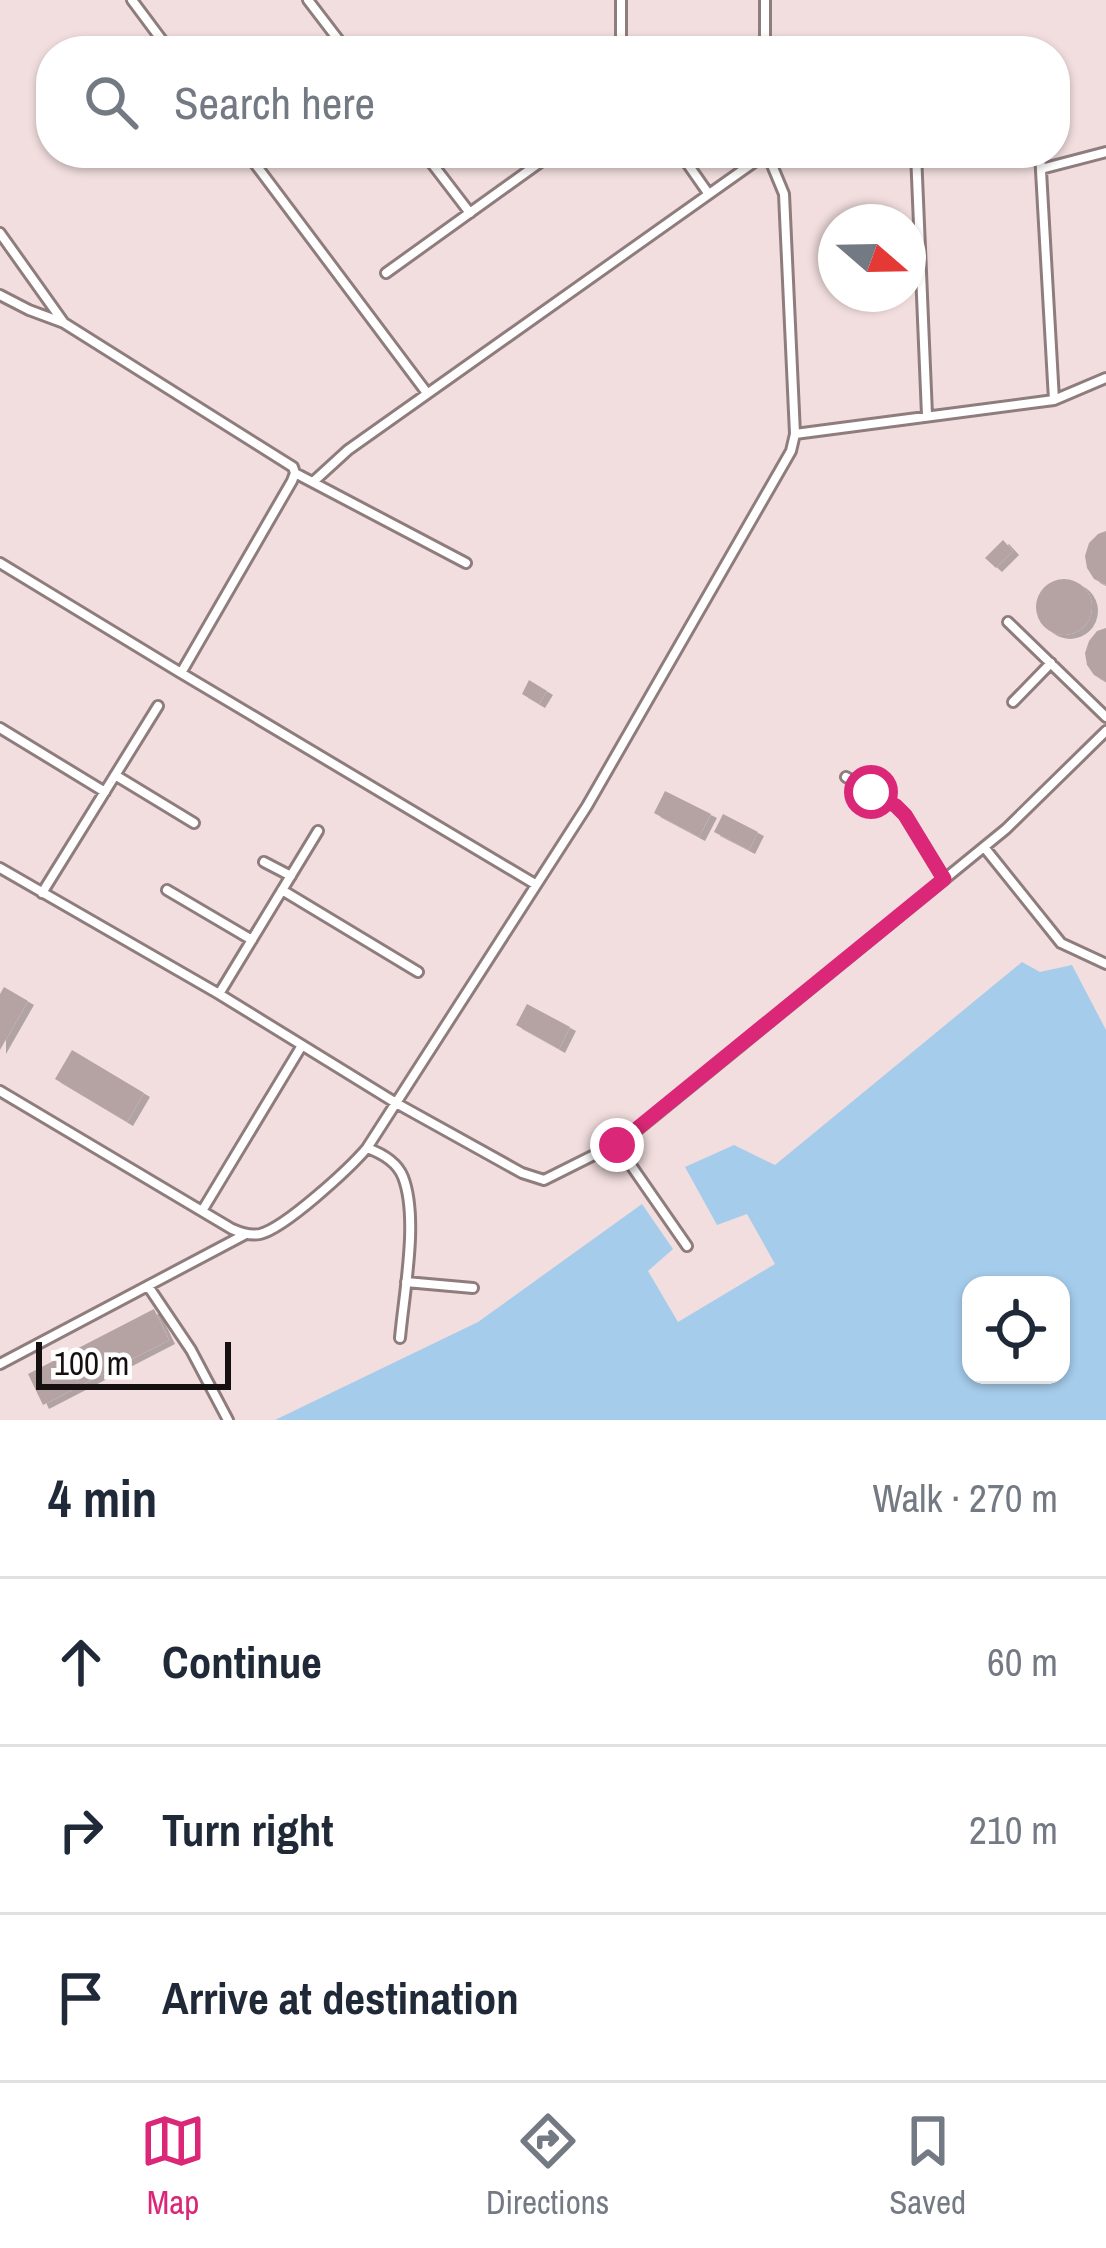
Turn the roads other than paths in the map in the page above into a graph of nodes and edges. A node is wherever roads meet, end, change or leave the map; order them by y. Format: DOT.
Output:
graph roads {
  1 [pos="132,0"];
  2 [pos="308,0"];
  3 [pos="621,0"];
  4 [pos="764,0"];
  5 [pos="159,36"];
  6 [pos="336,36"];
  7 [pos="621,36"];
  8 [pos="765,36"];
  9 [pos="1106,152"];
  10 [pos="1070,161"];
  11 [pos="258,168"];
  12 [pos="436,168"];
  13 [pos="532,168"];
  14 [pos="690,168"];
  15 [pos="745,168"];
  16 [pos="773,168"];
  17 [pos="917,168"];
  18 [pos="1045,168"];
  19 [pos="1041,169"];
  20 [pos="708,193"];
  21 [pos="470,213"];
  22 [pos="0,232"];
  23 [pos="386,273"];
  24 [pos="0,295"];
  25 [pos="64,322"];
  26 [pos="1106,378"];
  27 [pos="427,393"];
  28 [pos="1054,400"];
  29 [pos="928,416"];
  30 [pos="795,434"];
  31 [pos="295,472"];
  32 [pos="313,482"];
  33 [pos="0,563"];
  34 [pos="466,563"];
  35 [pos="1008,622"];
  36 [pos="1051,663"];
  37 [pos="181,673"];
  38 [pos="1013,702"];
  39 [pos="158,706"];
  40 [pos="1106,717"];
  41 [pos="0,728"];
  42 [pos="1106,731"];
  43 [pos="116,775"];
  44 [pos="846,778"];
  45 [pos="105,792"];
  46 [pos="194,823"];
  47 [pos="318,831"];
  48 [pos="984,847"];
  49 [pos="264,862"];
  50 [pos="0,868"];
  51 [pos="291,876"];
  52 [pos="944,879"];
  53 [pos="535,884"];
  54 [pos="167,890"];
  55 [pos="282,890"];
  56 [pos="42,893"];
  57 [pos="252,940"];
  58 [pos="1106,964"];
  59 [pos="418,972"];
  60 [pos="219,994"];
  61 [pos="301,1047"];
  62 [pos="0,1091"];
  63 [pos="396,1103"];
  64 [pos="617,1145"];
  65 [pos="367,1148"];
  66 [pos="202,1211"];
  67 [pos="245,1234"];
  68 [pos="687,1246"];
  69 [pos="406,1282"];
  70 [pos="148,1286"];
  71 [pos="472,1288"];
  72 [pos="400,1337"];
  73 [pos="0,1364"];
  74 [pos="228,1420"];
  1 -- 5 [label="lane"];
  2 -- 6 [label="lane"];
  3 -- 7 [label="lane"];
  4 -- 8 [label="lane"];
  9 -- 10 [label="lane"];
  11 -- 27 [label="lane"];
  12 -- 21 [label="lane"];
  13 -- 21 [label="lane"];
  14 -- 20 [label="lane"];
  15 -- 20 [label="lane"];
  16 -- 30 [label="lane"];
  17 -- 29 [label="lane"];
  18 -- 19 [label="lane"];
  19 -- 28 [label="lane"];
  20 -- 27 [label="lane"];
  21 -- 23 [label="lane"];
  22 -- 25 [label="lane"];
  24 -- 25 [label="lane"];
  25 -- 31 [label="lane"];
  26 -- 28 [label="lane"];
  27 -- 32 [label="lane"];
  28 -- 29 [label="lane"];
  29 -- 30 [label="lane"];
  30 -- 53 [label="lane"];
  31 -- 32 [label="lane"];
  31 -- 37 [label="lane"];
  32 -- 34 [label="lane"];
  33 -- 37 [label="lane"];
  35 -- 36 [label="lane"];
  36 -- 38 [label="lane"];
  36 -- 40 [label="lane"];
  37 -- 53 [label="lane"];
  39 -- 43 [label="lane"];
  41 -- 45 [label="lane"];
  42 -- 48 [label="lane"];
  43 -- 45 [label="lane"];
  43 -- 46 [label="lane"];
  44 -- 52 [label="lane"];
  45 -- 56 [label="lane"];
  47 -- 51 [label="lane"];
  48 -- 52 [label="lane"];
  48 -- 58 [label="lane"];
  49 -- 51 [label="lane"];
  50 -- 56 [label="lane"];
  51 -- 55 [label="lane"];
  52 -- 64 [label="lane"];
  53 -- 63 [label="lane"];
  54 -- 57 [label="lane"];
  55 -- 57 [label="lane"];
  55 -- 59 [label="lane"];
  56 -- 60 [label="lane"];
  57 -- 60 [label="lane"];
  60 -- 61 [label="lane"];
  61 -- 63 [label="lane"];
  61 -- 66 [label="lane"];
  62 -- 66 [label="lane"];
  63 -- 64 [label="lane"];
  63 -- 65 [label="lane"];
  64 -- 68 [label="lane"];
  65 -- 67 [label="lane"];
  65 -- 69 [label="lane"];
  66 -- 67 [label="lane"];
  67 -- 70 [label="lane"];
  69 -- 71 [label="lane"];
  69 -- 72 [label="lane"];
  70 -- 73 [label="lane"];
  70 -- 74 [label="lane"];
}
